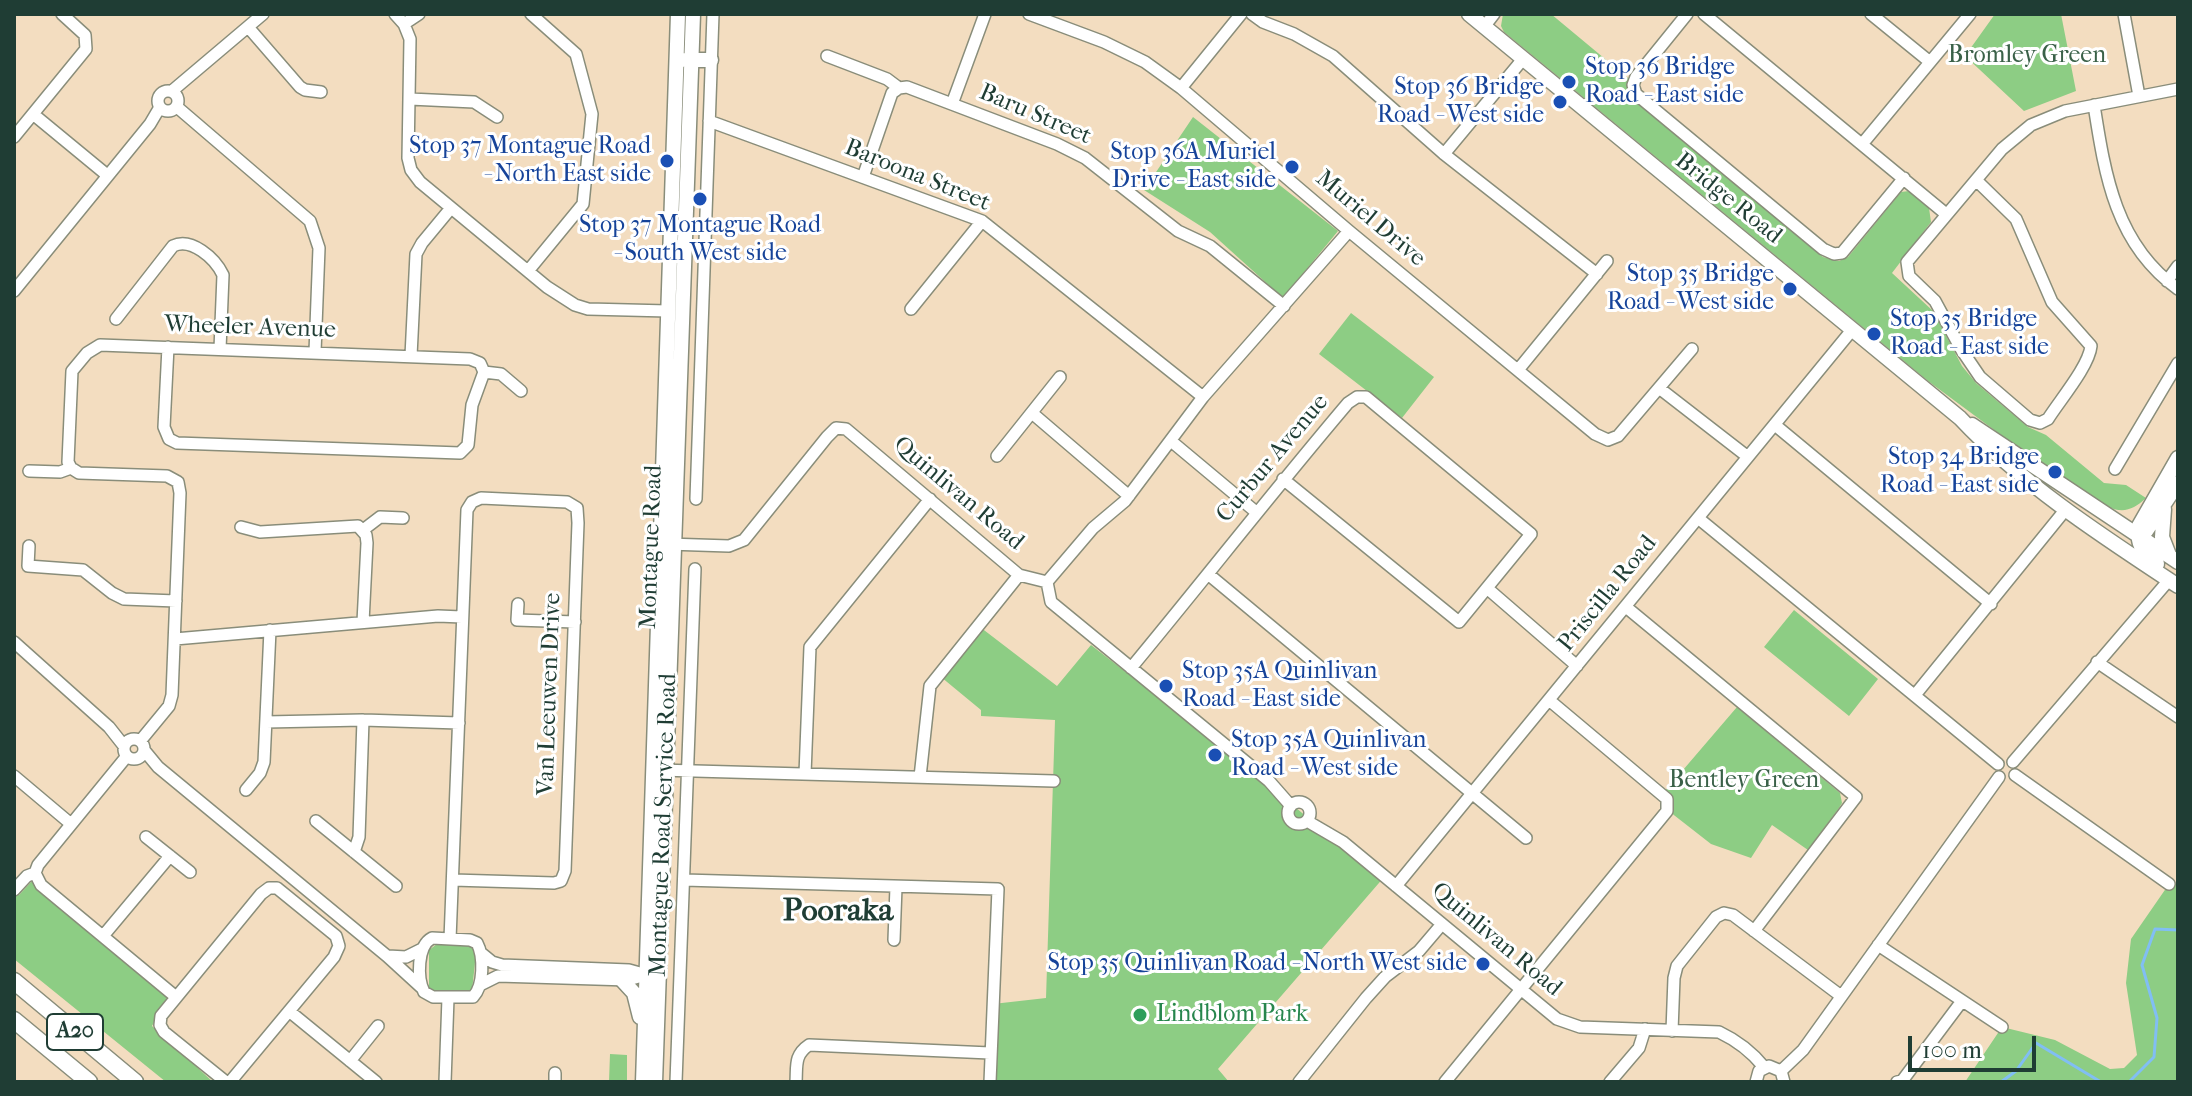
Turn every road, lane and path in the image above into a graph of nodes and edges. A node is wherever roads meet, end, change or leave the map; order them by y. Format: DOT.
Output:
graph roads {
  1 [pos="62,14"];
  2 [pos="263,14"];
  3 [pos="395,14"];
  4 [pos="419,14"];
  5 [pos="531,14"];
  6 [pos="678,14"];
  7 [pos="693,14"];
  8 [pos="713,14"];
  9 [pos="985,14"];
  10 [pos="1241,14"];
  11 [pos="1252,14"];
  12 [pos="1469,14"];
  13 [pos="1494,14"];
  14 [pos="1687,14"];
  15 [pos="1704,14"];
  16 [pos="1871,14"];
  17 [pos="2124,14"];
  18 [pos="1034,15"];
  19 [pos="1965,16"];
  20 [pos="404,24"];
  21 [pos="248,27"];
  22 [pos="1484,27"];
  23 [pos="827,56"];
  24 [pos="1523,59"];
  25 [pos="684,60"];
  26 [pos="711,60"];
  27 [pos="1930,62"];
  28 [pos="899,88"];
  29 [pos="1181,88"];
  30 [pos="2178,89"];
  31 [pos="321,92"];
  32 [pos="2139,96"];
  33 [pos="410,99"];
  34 [pos="170,103"];
  35 [pos="952,104"];
  36 [pos="2094,105"];
  37 [pos="33,114"];
  38 [pos="497,117"];
  39 [pos="709,121"];
  40 [pos="14,137"];
  41 [pos="1863,143"];
  42 [pos="1444,154"];
  43 [pos="107,175"];
  44 [pos="863,177"];
  45 [pos="1904,178"];
  46 [pos="1976,180"];
  47 [pos="451,208"];
  48 [pos="1946,214"];
  49 [pos="982,221"];
  50 [pos="1349,231"];
  51 [pos="1607,261"];
  52 [pos="2178,266"];
  53 [pos="528,271"];
  54 [pos="1597,274"];
  55 [pos="2167,281"];
  56 [pos="2178,289"];
  57 [pos="14,291"];
  58 [pos="1284,306"];
  59 [pos="911,309"];
  60 [pos="676,312"];
  61 [pos="116,319"];
  62 [pos="1852,330"];
  63 [pos="168,347"];
  64 [pos="220,349"];
  65 [pos="1692,349"];
  66 [pos="315,352"];
  67 [pos="411,356"];
  68 [pos="2178,363"];
  69 [pos="1518,370"];
  70 [pos="484,372"];
  71 [pos="1060,377"];
  72 [pos="1659,388"];
  73 [pos="521,391"];
  74 [pos="1203,397"];
  75 [pos="1032,413"];
  76 [pos="1960,418"];
  77 [pos="1775,425"];
  78 [pos="1171,441"];
  79 [pos="997,456"];
  80 [pos="1748,457"];
  81 [pos="2177,461"];
  82 [pos="71,468"];
  83 [pos="2115,469"];
  84 [pos="29,471"];
  85 [pos="2024,476"];
  86 [pos="1283,479"];
  87 [pos="2178,483"];
  88 [pos="1129,496"];
  89 [pos="696,499"];
  90 [pos="930,499"];
  91 [pos="2160,499"];
  92 [pos="2066,509"];
  93 [pos="1256,512"];
  94 [pos="2103,512"];
  95 [pos="403,518"];
  96 [pos="1698,518"];
  97 [pos="241,527"];
  98 [pos="363,530"];
  99 [pos="2138,535"];
  100 [pos="668,544"];
  101 [pos="29,546"];
  102 [pos="2174,559"];
  103 [pos="695,569"];
  104 [pos="1208,574"];
  105 [pos="1019,575"];
  106 [pos="1047,582"];
  107 [pos="2175,583"];
  108 [pos="1488,589"];
  109 [pos="176,601"];
  110 [pos="518,604"];
  111 [pos="1991,604"];
  112 [pos="1626,607"];
  113 [pos="462,617"];
  114 [pos="363,622"];
  115 [pos="575,622"];
  116 [pos="270,630"];
  117 [pos="175,639"];
  118 [pos="14,642"];
  119 [pos="2097,662"];
  120 [pos="1577,666"];
  121 [pos="1131,668"];
  122 [pos="1915,695"];
  123 [pos="1549,700"];
  124 [pos="2178,717"];
  125 [pos="363,720"];
  126 [pos="266,722"];
  127 [pos="459,723"];
  128 [pos="134,748"];
  129 [pos="2013,762"];
  130 [pos="1998,764"];
  131 [pos="660,770"];
  132 [pos="687,770"];
  133 [pos="805,774"];
  134 [pos="2015,775"];
  135 [pos="14,776"];
  136 [pos="920,777"];
  137 [pos="1999,777"];
  138 [pos="1054,781"];
  139 [pos="246,790"];
  140 [pos="1473,793"];
  141 [pos="316,821"];
  142 [pos="71,824"];
  143 [pos="146,837"];
  144 [pos="1526,838"];
  145 [pos="354,852"];
  146 [pos="170,856"];
  147 [pos="190,872"];
  148 [pos="35,873"];
  149 [pos="453,880"];
  150 [pos="684,880"];
  151 [pos="2169,884"];
  152 [pos="396,886"];
  153 [pos="1396,886"];
  154 [pos="896,887"];
  155 [pos="14,890"];
  156 [pos="1442,924"];
  157 [pos="1754,931"];
  158 [pos="103,936"];
  159 [pos="450,939"];
  160 [pos="894,940"];
  161 [pos="1878,945"];
  162 [pos="422,949"];
  163 [pos="481,953"];
  164 [pos="387,956"];
  165 [pos="653,975"];
  166 [pos="622,980"];
  167 [pos="14,981"];
  168 [pos="480,985"];
  169 [pos="422,988"];
  170 [pos="1521,990"];
  171 [pos="1841,996"];
  172 [pos="176,997"];
  173 [pos="448,998"];
  174 [pos="1962,1001"];
  175 [pos="289,1011"];
  176 [pos="14,1020"];
  177 [pos="378,1026"];
  178 [pos="2002,1027"];
  179 [pos="1645,1029"];
  180 [pos="1672,1031"];
  181 [pos="645,1037"];
  182 [pos="990,1053"];
  183 [pos="350,1061"];
  184 [pos="1764,1067"];
  185 [pos="1782,1076"];
  186 [pos="89,1082"];
  187 [pos="135,1082"];
  188 [pos="228,1082"];
  189 [pos="376,1082"];
  190 [pos="445,1082"];
  191 [pos="643,1082"];
  192 [pos="655,1082"];
  193 [pos="676,1082"];
  194 [pos="796,1082"];
  195 [pos="990,1082"];
  196 [pos="1299,1082"];
  197 [pos="1445,1082"];
  198 [pos="1610,1082"];
  199 [pos="1756,1082"];
  200 [pos="1897,1082"];
  1 -- 37 [label="street"];
  2 -- 21 [label="street"];
  3 -- 20 [label="street"];
  4 -- 20 [label="street"];
  5 -- 53 [label="street"];
  6 -- 25 [label="main road, Montague Road"];
  7 -- 25 [label="main road, Montague Road"];
  8 -- 26 [label="street"];
  9 -- 35 [label="street"];
  10 -- 29 [label="street"];
  11 -- 42 [label="street"];
  12 -- 22 [label="main road, Bridge Road"];
  13 -- 22 [label="street"];
  14 -- 45 [label="street"];
  15 -- 41 [label="street"];
  16 -- 27 [label="street"];
  17 -- 32 [label="street"];
  18 -- 29 [label="street, Muriel Drive"];
  19 -- 27 [label="street"];
  20 -- 33 [label="street"];
  21 -- 31 [label="street"];
  21 -- 34 [label="street"];
  22 -- 24 [label="main road, Bridge Road"];
  23 -- 28 [label="street, Baru Street"];
  24 -- 42 [label="street"];
  24 -- 62 [label="main road, Bridge Road"];
  25 -- 26 [label="main road"];
  25 -- 60 [label="main road, Montague Road"];
  26 -- 39 [label="street"];
  27 -- 41 [label="street"];
  28 -- 35 [label="street, Baru Street"];
  28 -- 44 [label="street"];
  29 -- 50 [label="street, Muriel Drive"];
  30 -- 32 [label="street"];
  32 -- 36 [label="street"];
  33 -- 38 [label="street"];
  33 -- 47 [label="street"];
  34 -- 43 [label="street"];
  34 -- 66 [label="street"];
  35 -- 58 [label="street, Baru Street"];
  36 -- 46 [label="street"];
  36 -- 55 [label="street"];
  37 -- 40 [label="street"];
  37 -- 43 [label="street"];
  39 -- 44 [label="street, Baroona Street"];
  39 -- 89 [label="street"];
  41 -- 45 [label="street"];
  42 -- 54 [label="street"];
  43 -- 57 [label="street"];
  44 -- 49 [label="street, Baroona Street"];
  45 -- 48 [label="street"];
  46 -- 48 [label="street"];
  46 -- 48 [label="street"];
  47 -- 53 [label="street"];
  47 -- 67 [label="street"];
  49 -- 59 [label="street"];
  49 -- 74 [label="street, Baroona Street"];
  50 -- 58 [label="street"];
  50 -- 69 [label="street, Muriel Drive"];
  51 -- 54 [label="street"];
  52 -- 55 [label="street"];
  53 -- 60 [label="street"];
  54 -- 69 [label="street"];
  55 -- 56 [label="street"];
  58 -- 74 [label="street"];
  60 -- 100 [label="main road, Montague Road"];
  61 -- 64 [label="street"];
  62 -- 76 [label="main road, Bridge Road"];
  62 -- 77 [label="street, Priscilla Road"];
  63 -- 64 [label="street, Wheeler Avenue"];
  63 -- 70 [label="street"];
  63 -- 82 [label="street, Wheeler Avenue"];
  64 -- 66 [label="street, Wheeler Avenue"];
  65 -- 72 [label="street, Muriel Drive"];
  66 -- 67 [label="street, Wheeler Avenue"];
  67 -- 70 [label="street, Wheeler Avenue"];
  68 -- 83 [label="street"];
  69 -- 72 [label="street, Muriel Drive"];
  70 -- 73 [label="street, Wheeler Avenue"];
  71 -- 75 [label="street"];
  72 -- 80 [label="street"];
  74 -- 78 [label="street"];
  75 -- 79 [label="street"];
  75 -- 88 [label="street"];
  76 -- 85 [label="main road, Bridge Road"];
  76 -- 94 [label="main road, Bridge Road"];
  77 -- 80 [label="street, Priscilla Road"];
  77 -- 111 [label="street"];
  78 -- 88 [label="street"];
  78 -- 93 [label="street"];
  80 -- 96 [label="street, Priscilla Road"];
  81 -- 91 [label="main road"];
  82 -- 84 [label="street"];
  82 -- 109 [label="street"];
  85 -- 92 [label="main road, Bridge Road"];
  85 -- 99 [label="main road"];
  86 -- 93 [label="street, Curbur Avenue"];
  86 -- 108 [label="street"];
  86 -- 108 [label="street, Curbur Avenue"];
  87 -- 91 [label="main road"];
  88 -- 106 [label="street"];
  90 -- 100 [label="street, Quinlivan Road"];
  90 -- 105 [label="street, Quinlivan Road"];
  90 -- 133 [label="street"];
  91 -- 94 [label="main road"];
  91 -- 99 [label="main road"];
  91 -- 102 [label="main road"];
  92 -- 107 [label="main road, Bridge Road"];
  92 -- 111 [label="street"];
  93 -- 104 [label="street, Curbur Avenue"];
  94 -- 99 [label="main road, Bridge Road"];
  95 -- 98 [label="street"];
  96 -- 112 [label="street, Priscilla Road"];
  96 -- 122 [label="street"];
  97 -- 98 [label="street"];
  98 -- 114 [label="street"];
  99 -- 102 [label="main road, Bridge Road"];
  99 -- 107 [label="main road"];
  100 -- 131 [label="main road, Montague Road"];
  101 -- 109 [label="street"];
  103 -- 132 [label="street, Montague Road Service Road"];
  104 -- 121 [label="street, Curbur Avenue"];
  104 -- 140 [label="street"];
  105 -- 106 [label="street, Quinlivan Road"];
  105 -- 136 [label="street"];
  106 -- 121 [label="street"];
  107 -- 119 [label="street"];
  108 -- 120 [label="street"];
  109 -- 117 [label="street"];
  110 -- 115 [label="street"];
  111 -- 122 [label="street"];
  112 -- 120 [label="street, Priscilla Road"];
  112 -- 157 [label="street"];
  113 -- 114 [label="street"];
  113 -- 115 [label="street, Van Leeuwen Drive"];
  113 -- 127 [label="street"];
  114 -- 116 [label="street"];
  115 -- 149 [label="street, Van Leeuwen Drive"];
  116 -- 117 [label="street"];
  116 -- 126 [label="street"];
  117 -- 128 [label="street"];
  118 -- 128 [label="street"];
  119 -- 124 [label="street"];
  119 -- 129 [label="street"];
  120 -- 123 [label="street, Priscilla Road"];
  121 -- 153 [label="street, Quinlivan Road"];
  122 -- 130 [label="street"];
  123 -- 140 [label="street, Priscilla Road"];
  123 -- 170 [label="street"];
  125 -- 126 [label="street"];
  125 -- 127 [label="street"];
  125 -- 145 [label="street"];
  126 -- 139 [label="street"];
  127 -- 149 [label="street"];
  128 -- 142 [label="street"];
  128 -- 164 [label="street"];
  129 -- 130 [label="street"];
  129 -- 134 [label="street"];
  130 -- 137 [label="street"];
  131 -- 132 [label="street"];
  131 -- 165 [label="main road, Montague Road"];
  132 -- 133 [label="street"];
  132 -- 150 [label="street, Montague Road Service Road"];
  133 -- 136 [label="street"];
  134 -- 137 [label="street"];
  134 -- 151 [label="street"];
  135 -- 142 [label="street"];
  136 -- 138 [label="street"];
  137 -- 161 [label="street"];
  140 -- 144 [label="street"];
  140 -- 153 [label="street, Priscilla Road"];
  141 -- 145 [label="street"];
  142 -- 148 [label="street"];
  143 -- 146 [label="street"];
  145 -- 152 [label="street"];
  146 -- 147 [label="street"];
  146 -- 158 [label="street"];
  148 -- 155 [label="street"];
  148 -- 158 [label="street"];
  149 -- 159 [label="street"];
  150 -- 154 [label="street"];
  150 -- 193 [label="street, Montague Road Service Road"];
  153 -- 156 [label="street, Quinlivan Road"];
  154 -- 160 [label="street"];
  154 -- 182 [label="street"];
  156 -- 170 [label="street, Quinlivan Road"];
  156 -- 196 [label="street"];
  157 -- 171 [label="street"];
  157 -- 180 [label="street"];
  158 -- 172 [label="street"];
  159 -- 162 [label="street"];
  159 -- 163 [label="street"];
  161 -- 171 [label="street"];
  161 -- 174 [label="street"];
  162 -- 164 [label="street"];
  162 -- 169 [label="street"];
  163 -- 165 [label="street"];
  163 -- 168 [label="street"];
  164 -- 169 [label="street"];
  165 -- 166 [label="street"];
  165 -- 181 [label="main road, Montague Road"];
  165 -- 192 [label="main road, Montague Road"];
  166 -- 168 [label="street"];
  166 -- 181 [label="main road"];
  167 -- 187 [label="highway, A20"];
  168 -- 173 [label="street"];
  169 -- 173 [label="street"];
  170 -- 179 [label="street, Quinlivan Road"];
  170 -- 197 [label="street"];
  171 -- 185 [label="street"];
  172 -- 175 [label="street"];
  172 -- 188 [label="street"];
  173 -- 190 [label="street"];
  174 -- 178 [label="street"];
  174 -- 200 [label="street"];
  175 -- 183 [label="street"];
  175 -- 188 [label="street"];
  176 -- 186 [label="highway, A20"];
  177 -- 183 [label="street"];
  179 -- 180 [label="street, Quinlivan Road"];
  179 -- 198 [label="street"];
  180 -- 184 [label="street, Quinlivan Road"];
  181 -- 191 [label="main road, Montague Road"];
  182 -- 194 [label="street"];
  182 -- 195 [label="street"];
  183 -- 189 [label="street"];
  184 -- 185 [label="street"];
  184 -- 199 [label="street"];
}
